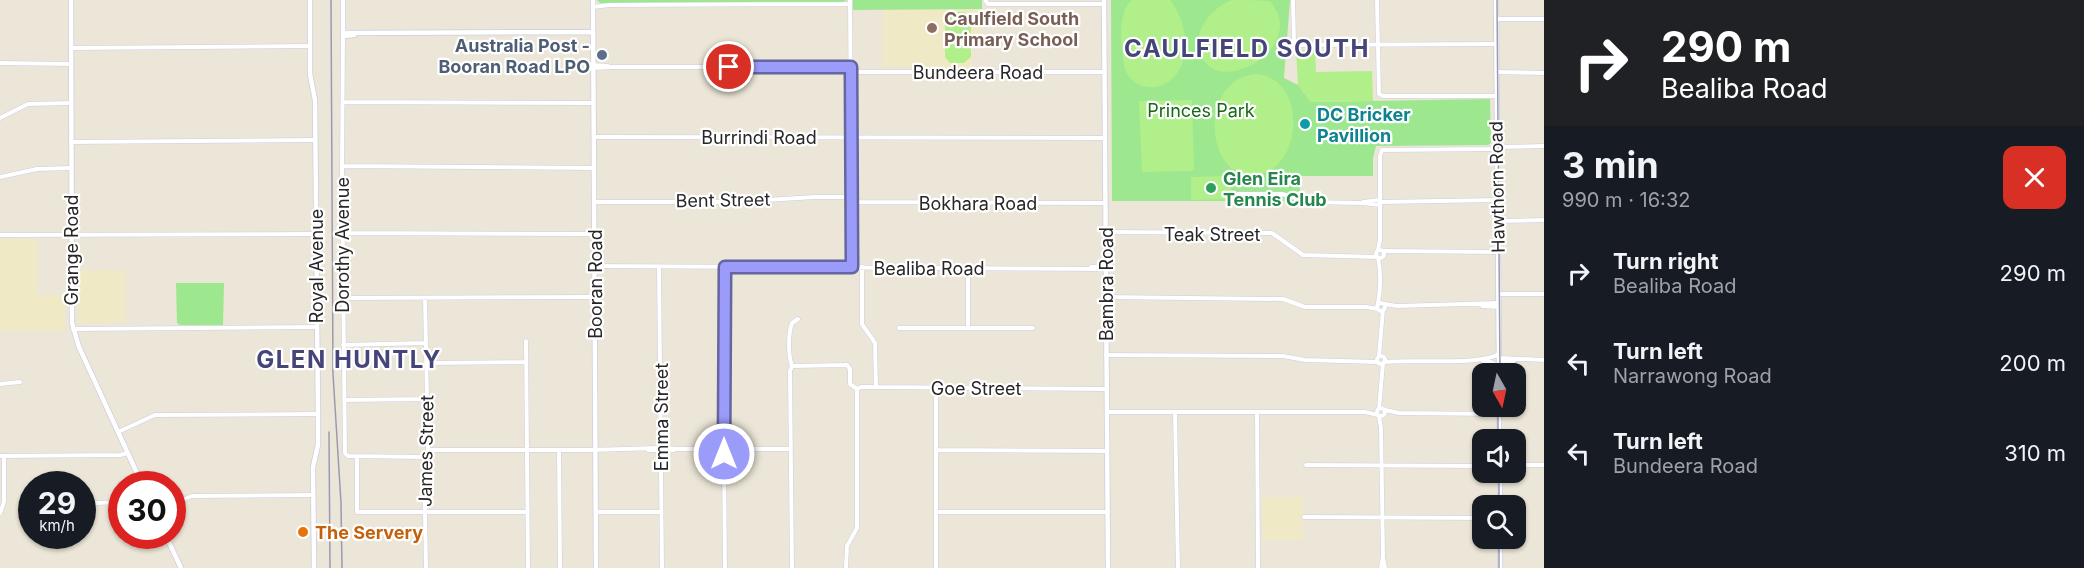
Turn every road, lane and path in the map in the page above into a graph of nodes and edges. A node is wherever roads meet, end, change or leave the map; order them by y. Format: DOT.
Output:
graph roads {
  1 [pos="71,0"];
  2 [pos="310,0"];
  3 [pos="341,0"];
  4 [pos="985,0"];
  5 [pos="1377,0"];
  6 [pos="1496,0"];
  7 [pos="1293,1"];
  8 [pos="850,2"];
  9 [pos="1104,2"];
  10 [pos="593,4"];
  11 [pos="1496,19"];
  12 [pos="1544,19"];
  13 [pos="593,32"];
  14 [pos="344,34"];
  15 [pos="1496,44"];
  16 [pos="1377,45"];
  17 [pos="310,46"];
  18 [pos="71,48"];
  19 [pos="0,63"];
  20 [pos="71,63"];
  21 [pos="593,67"];
  22 [pos="851,70"];
  23 [pos="1105,72"];
  24 [pos="1496,73"];
  25 [pos="1544,73"];
  26 [pos="1497,96"];
  27 [pos="593,101"];
  28 [pos="343,102"];
  29 [pos="71,103"];
  30 [pos="0,118"];
  31 [pos="594,136"];
  32 [pos="851,137"];
  33 [pos="1105,138"];
  34 [pos="315,140"];
  35 [pos="71,142"];
  36 [pos="1544,146"];
  37 [pos="1497,148"];
  38 [pos="594,167"];
  39 [pos="71,168"];
  40 [pos="342,168"];
  41 [pos="0,177"];
  42 [pos="1238,194"];
  43 [pos="1498,199"];
  44 [pos="852,200"];
  45 [pos="1380,201"];
  46 [pos="594,202"];
  47 [pos="1105,203"];
  48 [pos="1544,220"];
  49 [pos="1498,221"];
  50 [pos="343,233"];
  51 [pos="594,233"];
  52 [pos="316,234"];
  53 [pos="1105,234"];
  54 [pos="0,235"];
  55 [pos="71,235"];
  56 [pos="1498,252"];
  57 [pos="1381,254"];
  58 [pos="594,266"];
  59 [pos="659,267"];
  60 [pos="725,267"];
  61 [pos="852,267"];
  62 [pos="862,267"];
  63 [pos="1105,267"];
  64 [pos="968,268"];
  65 [pos="1498,294"];
  66 [pos="1544,294"];
  67 [pos="425,298"];
  68 [pos="343,299"];
  69 [pos="595,299"];
  70 [pos="1105,299"];
  71 [pos="1498,305"];
  72 [pos="1381,307"];
  73 [pos="798,319"];
  74 [pos="317,327"];
  75 [pos="900,328"];
  76 [pos="968,328"];
  77 [pos="1032,328"];
  78 [pos="73,331"];
  79 [pos="526,341"];
  80 [pos="426,343"];
  81 [pos="343,345"];
  82 [pos="1106,356"];
  83 [pos="1381,360"];
  84 [pos="1476,360"];
  85 [pos="1499,360"];
  86 [pos="1544,360"];
  87 [pos="526,362"];
  88 [pos="426,363"];
  89 [pos="792,366"];
  90 [pos="20,382"];
  91 [pos="0,384"];
  92 [pos="876,387"];
  93 [pos="936,388"];
  94 [pos="857,389"];
  95 [pos="1106,389"];
  96 [pos="427,399"];
  97 [pos="344,400"];
  98 [pos="1381,412"];
  99 [pos="1107,413"];
  100 [pos="1175,413"];
  101 [pos="1257,413"];
  102 [pos="1472,413"];
  103 [pos="318,414"];
  104 [pos="118,432"];
  105 [pos="661,449"];
  106 [pos="724,449"];
  107 [pos="791,449"];
  108 [pos="428,450"];
  109 [pos="559,450"];
  110 [pos="596,450"];
  111 [pos="936,450"];
  112 [pos="527,451"];
  113 [pos="1107,451"];
  114 [pos="128,453"];
  115 [pos="2,456"];
  116 [pos="357,457"];
  117 [pos="424,457"];
  118 [pos="1306,465"];
  119 [pos="1382,465"];
  120 [pos="1526,465"];
  121 [pos="1544,465"];
  122 [pos="1472,466"];
  123 [pos="136,471"];
  124 [pos="313,495"];
  125 [pos="186,498"];
  126 [pos="2,508"];
  127 [pos="425,512"];
  128 [pos="528,512"];
  129 [pos="596,512"];
  130 [pos="661,512"];
  131 [pos="936,512"];
  132 [pos="1107,512"];
  133 [pos="0,513"];
  134 [pos="1304,517"];
  135 [pos="1382,518"];
  136 [pos="1472,518"];
  137 [pos="172,549"];
  138 [pos="1500,549"];
  139 [pos="181,568"];
  140 [pos="314,568"];
  141 [pos="426,568"];
  142 [pos="528,568"];
  143 [pos="560,568"];
  144 [pos="596,568"];
  145 [pos="662,568"];
  146 [pos="725,568"];
  147 [pos="792,568"];
  148 [pos="846,568"];
  149 [pos="936,568"];
  150 [pos="1107,568"];
  151 [pos="1178,568"];
  152 [pos="1259,568"];
  153 [pos="1383,568"];
  154 [pos="1500,568"];
  1 -- 18 [label="street, Grange Road"];
  2 -- 17 [label="street, Royal Avenue"];
  3 -- 14 [label="street"];
  4 -- 9 [label="street"];
  5 -- 16 [label="street"];
  6 -- 11 [label="street, Hawthorn Road"];
  7 -- 16 [label="street"];
  8 -- 10 [label="street"];
  8 -- 22 [label="street"];
  9 -- 23 [label="street, Bambra Road"];
  10 -- 13 [label="street, Booran Road"];
  11 -- 12 [label="street"];
  11 -- 15 [label="street, Hawthorn Road"];
  13 -- 14 [label="street"];
  13 -- 21 [label="street, Booran Road"];
  14 -- 28 [label="street, Dorothy Avenue"];
  15 -- 16 [label="street"];
  15 -- 24 [label="street, Hawthorn Road"];
  16 -- 26 [label="street"];
  17 -- 18 [label="street"];
  17 -- 34 [label="street, Royal Avenue"];
  18 -- 20 [label="street, Grange Road"];
  19 -- 20 [label="street"];
  20 -- 29 [label="street, Grange Road"];
  21 -- 22 [label="street, Bundeera Road"];
  21 -- 27 [label="street, Booran Road"];
  22 -- 23 [label="street, Bundeera Road"];
  22 -- 32 [label="street"];
  23 -- 33 [label="street, Bambra Road"];
  24 -- 25 [label="street"];
  24 -- 26 [label="street, Hawthorn Road"];
  26 -- 37 [label="street, Hawthorn Road"];
  27 -- 28 [label="street"];
  27 -- 31 [label="street, Booran Road"];
  28 -- 40 [label="street, Dorothy Avenue"];
  29 -- 30 [label="street"];
  29 -- 35 [label="street, Grange Road"];
  31 -- 32 [label="street, Burrindi Road"];
  31 -- 38 [label="street, Booran Road"];
  32 -- 33 [label="street, Burrindi Road"];
  32 -- 44 [label="street"];
  33 -- 47 [label="street, Bambra Road"];
  34 -- 35 [label="street"];
  34 -- 52 [label="street, Royal Avenue"];
  35 -- 39 [label="street, Grange Road"];
  36 -- 37 [label="street"];
  37 -- 43 [label="street, Hawthorn Road"];
  37 -- 45 [label="street"];
  38 -- 40 [label="street"];
  38 -- 46 [label="street, Booran Road"];
  39 -- 41 [label="street"];
  39 -- 55 [label="street, Grange Road"];
  40 -- 50 [label="street, Dorothy Avenue"];
  42 -- 45 [label="street"];
  43 -- 45 [label="street"];
  43 -- 49 [label="street, Hawthorn Road"];
  44 -- 46 [label="street, Bent Street"];
  44 -- 47 [label="street, Bokhara Road"];
  44 -- 61 [label="street"];
  45 -- 57 [label="street"];
  46 -- 51 [label="street, Booran Road"];
  47 -- 53 [label="street, Bambra Road"];
  48 -- 49 [label="street"];
  49 -- 56 [label="street, Hawthorn Road"];
  50 -- 51 [label="street"];
  50 -- 68 [label="street, Dorothy Avenue"];
  51 -- 58 [label="street, Booran Road"];
  52 -- 55 [label="street"];
  52 -- 74 [label="street, Royal Avenue"];
  53 -- 57 [label="street, Teak Street"];
  53 -- 63 [label="street, Bambra Road"];
  54 -- 55 [label="street"];
  55 -- 78 [label="street, Grange Road"];
  56 -- 57 [label="street, Teak Street"];
  56 -- 65 [label="street, Hawthorn Road"];
  57 -- 72 [label="street"];
  58 -- 59 [label="street, Bealiba Road"];
  58 -- 69 [label="street, Booran Road"];
  59 -- 60 [label="street, Bealiba Road"];
  59 -- 105 [label="street, Emma Street"];
  60 -- 61 [label="street, Bealiba Road"];
  60 -- 106 [label="street"];
  61 -- 62 [label="street, Bealiba Road"];
  62 -- 64 [label="street, Bealiba Road"];
  62 -- 92 [label="street"];
  63 -- 64 [label="street, Bealiba Road"];
  63 -- 70 [label="street, Bambra Road"];
  64 -- 76 [label="street"];
  65 -- 66 [label="street"];
  65 -- 71 [label="street, Hawthorn Road"];
  67 -- 68 [label="street"];
  67 -- 69 [label="street"];
  67 -- 80 [label="street, James Street"];
  68 -- 81 [label="street, Dorothy Avenue"];
  69 -- 110 [label="street, Booran Road"];
  70 -- 72 [label="street"];
  70 -- 82 [label="street, Bambra Road"];
  71 -- 72 [label="street"];
  71 -- 85 [label="street, Hawthorn Road"];
  72 -- 83 [label="street"];
  73 -- 89 [label="street"];
  74 -- 78 [label="street"];
  74 -- 103 [label="street, Royal Avenue"];
  75 -- 76 [label="street"];
  76 -- 77 [label="street"];
  78 -- 104 [label="street, Grange Road"];
  79 -- 87 [label="street"];
  80 -- 81 [label="street"];
  80 -- 88 [label="street, James Street"];
  81 -- 97 [label="street, Dorothy Avenue"];
  82 -- 83 [label="street"];
  82 -- 95 [label="street, Bambra Road"];
  83 -- 84 [label="street"];
  83 -- 98 [label="street"];
  84 -- 85 [label="street"];
  84 -- 85 [label="street"];
  85 -- 86 [label="street"];
  87 -- 88 [label="street"];
  87 -- 112 [label="street"];
  88 -- 96 [label="street, James Street"];
  89 -- 94 [label="street"];
  89 -- 107 [label="street"];
  90 -- 91 [label="street"];
  92 -- 93 [label="street, Goe Street"];
  92 -- 94 [label="street, Goe Street"];
  93 -- 95 [label="street, Goe Street"];
  93 -- 111 [label="street"];
  94 -- 148 [label="street"];
  95 -- 99 [label="street, Bambra Road"];
  96 -- 97 [label="street"];
  96 -- 108 [label="street, James Street"];
  97 -- 116 [label="street, Dorothy Avenue"];
  98 -- 101 [label="street"];
  98 -- 102 [label="street"];
  98 -- 119 [label="street"];
  99 -- 100 [label="street"];
  99 -- 113 [label="street, Bambra Road"];
  100 -- 101 [label="street"];
  100 -- 151 [label="street"];
  101 -- 152 [label="street"];
  103 -- 104 [label="street"];
  103 -- 124 [label="street, Royal Avenue"];
  104 -- 114 [label="street, Grange Road"];
  105 -- 106 [label="street"];
  105 -- 110 [label="street"];
  105 -- 130 [label="street, Emma Street"];
  106 -- 107 [label="street"];
  106 -- 146 [label="street"];
  107 -- 147 [label="street"];
  108 -- 112 [label="street"];
  108 -- 117 [label="street, James Street"];
  109 -- 110 [label="street"];
  109 -- 112 [label="street"];
  109 -- 143 [label="street"];
  110 -- 129 [label="street, Booran Road"];
  111 -- 113 [label="street"];
  111 -- 131 [label="street"];
  112 -- 128 [label="street"];
  113 -- 132 [label="street, Bambra Road"];
  114 -- 115 [label="street"];
  114 -- 123 [label="street, Grange Road"];
  115 -- 126 [label="street"];
  116 -- 117 [label="street"];
  116 -- 127 [label="street"];
  117 -- 127 [label="street, James Street"];
  118 -- 119 [label="street"];
  119 -- 122 [label="street"];
  119 -- 135 [label="street"];
  120 -- 121 [label="street"];
  124 -- 125 [label="street"];
  124 -- 140 [label="street, Royal Avenue"];
  126 -- 133 [label="street"];
  127 -- 128 [label="street"];
  127 -- 141 [label="street, James Street"];
  128 -- 142 [label="street"];
  129 -- 130 [label="street"];
  129 -- 144 [label="street, Booran Road"];
  130 -- 145 [label="street, Emma Street"];
  131 -- 132 [label="street"];
  131 -- 149 [label="street"];
  132 -- 150 [label="street, Bambra Road"];
  134 -- 135 [label="street"];
  135 -- 136 [label="street"];
  135 -- 153 [label="street"];
  137 -- 139 [label="street"];
  138 -- 154 [label="street"];
}
